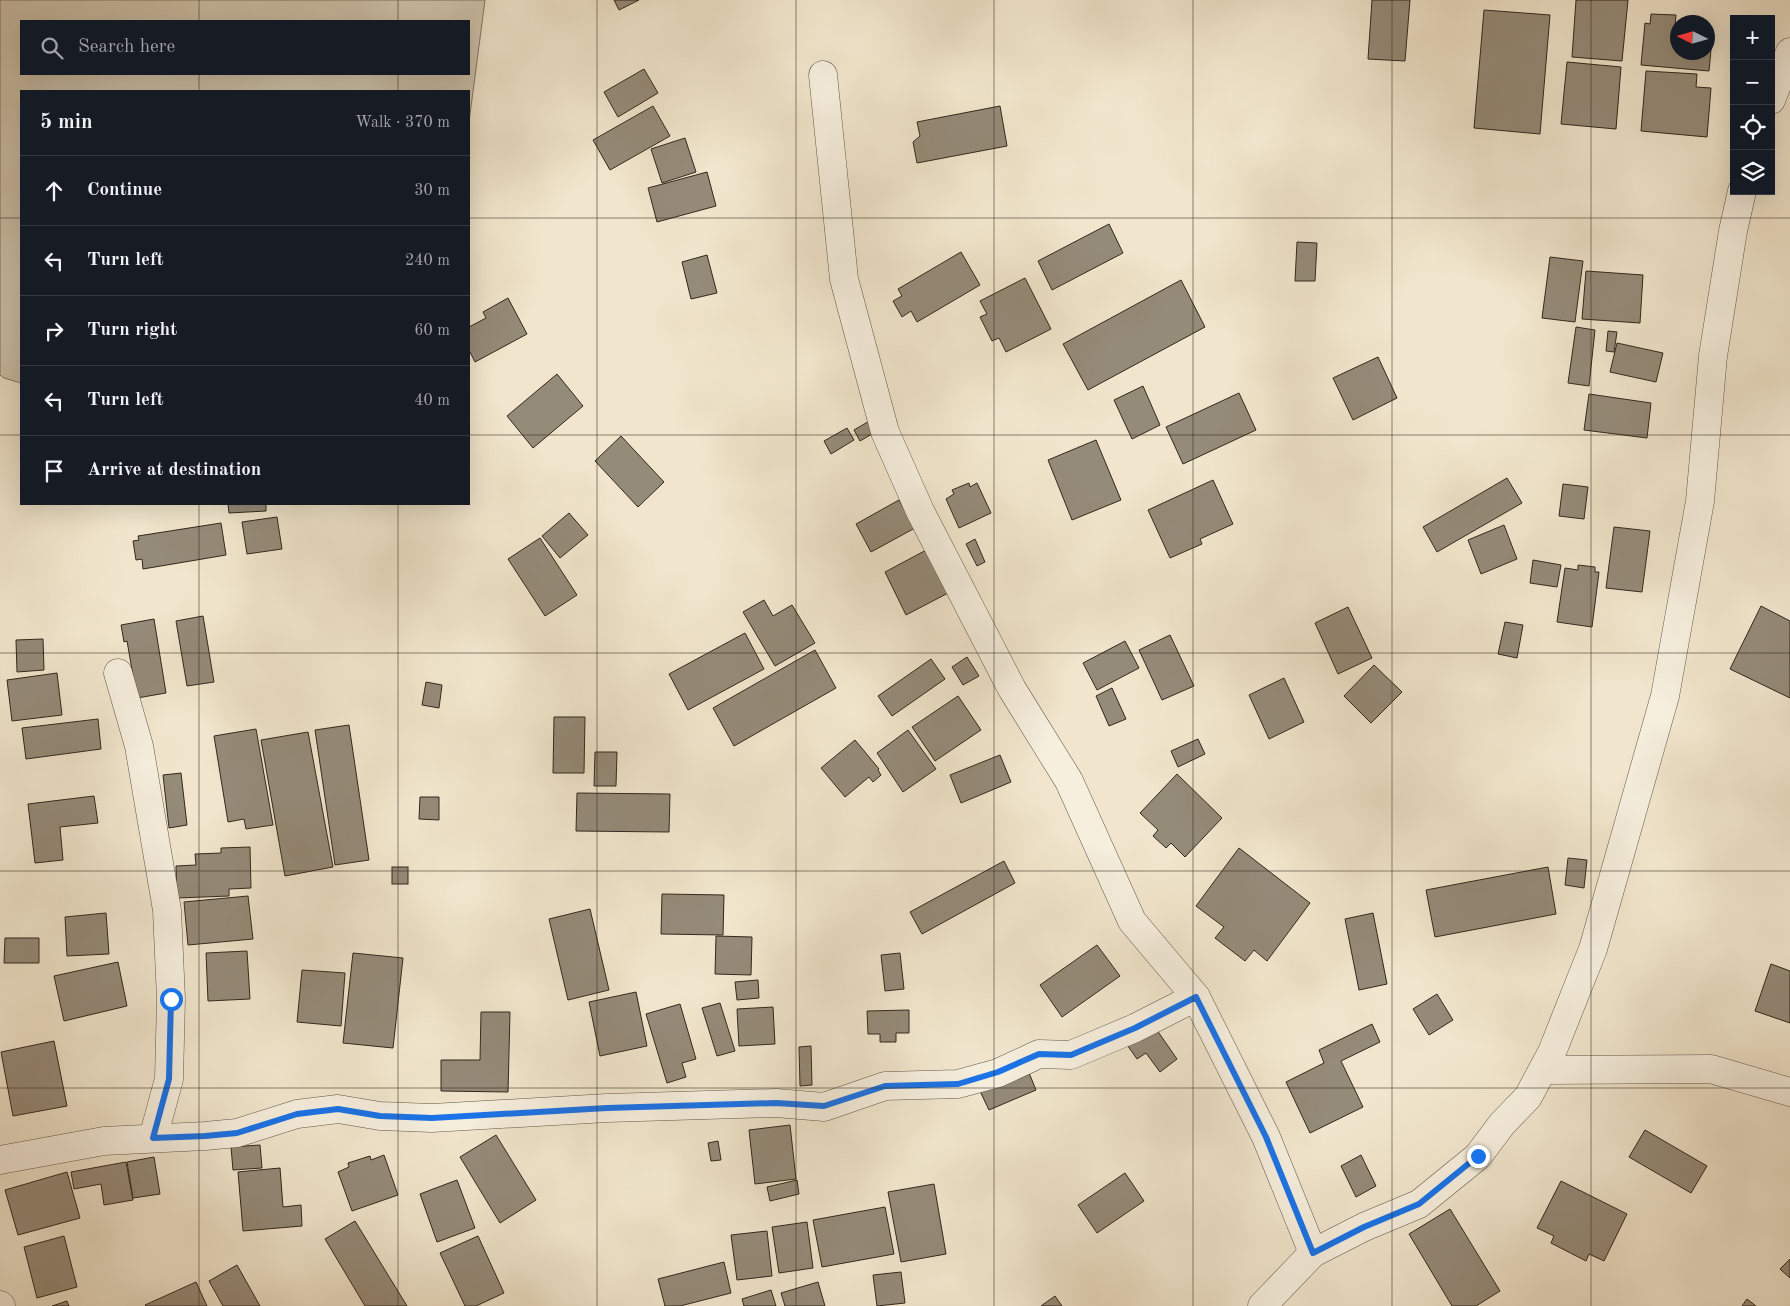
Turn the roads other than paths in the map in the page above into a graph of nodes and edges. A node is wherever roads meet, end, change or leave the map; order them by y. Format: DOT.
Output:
graph roads {
  1 [pos="1790,52"];
  2 [pos="823,75"];
  3 [pos="1775,90"];
  4 [pos="1741,195"];
  5 [pos="118,673"];
  6 [pos="1196,997"];
  7 [pos="1543,1070"];
  8 [pos="1790,1092"];
  9 [pos="153,1138"];
  10 [pos="0,1160"];
  11 [pos="1313,1253"];
  12 [pos="1262,1306"];
  1 -- 3 [label="street"];
  2 -- 6 [label="street"];
  4 -- 7 [label="street"];
  5 -- 9 [label="street"];
  6 -- 9 [label="street"];
  6 -- 11 [label="street"];
  7 -- 8 [label="street"];
  7 -- 11 [label="street"];
  9 -- 10 [label="street"];
  11 -- 12 [label="street"];
}
